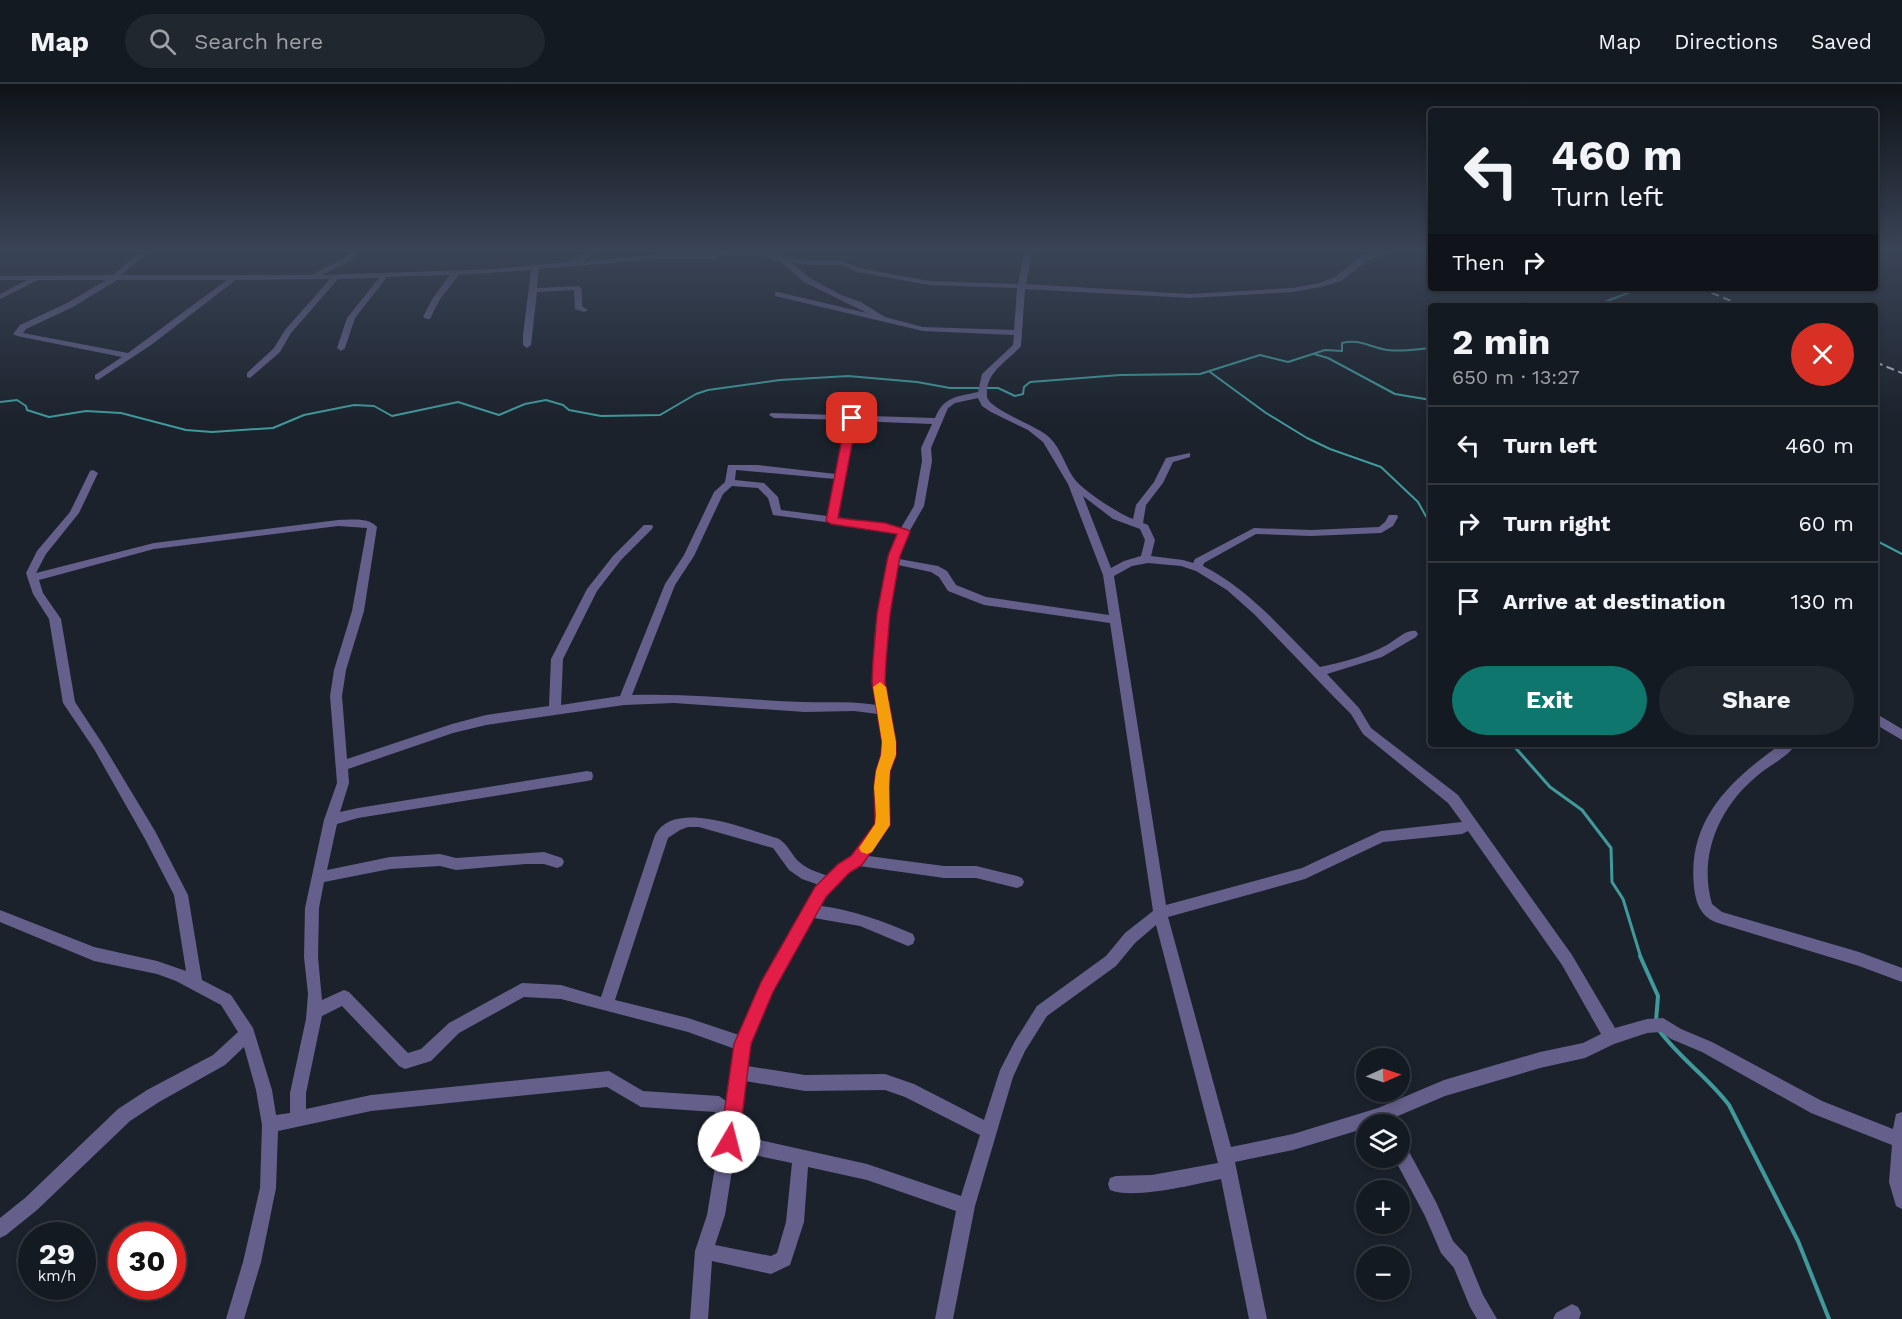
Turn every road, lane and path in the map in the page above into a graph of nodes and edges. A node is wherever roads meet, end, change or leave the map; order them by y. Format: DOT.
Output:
graph roads {
  1 [pos="62,309"];
  2 [pos="193,309"];
  3 [pos="308,309"];
  4 [pos="357,309"];
  5 [pos="431,309"];
  6 [pos="531,309"];
  7 [pos="580,309"];
  8 [pos="839,309"];
  9 [pos="865,309"];
  10 [pos="1020,309"];
  11 [pos="584,310"];
  12 [pos="427,317"];
  13 [pos="882,319"];
  14 [pos="1018,333"];
  15 [pos="527,345"];
  16 [pos="341,348"];
  17 [pos="129,356"];
  18 [pos="250,375"];
  19 [pos="98,377"];
  20 [pos="983,389"];
  21 [pos="774,415"];
  22 [pos="852,418"];
  23 [pos="937,421"];
  24 [pos="1187,455"];
  25 [pos="93,473"];
  26 [pos="840,477"];
  27 [pos="730,483"];
  28 [pos="1073,484"];
  29 [pos="1393,517"];
  30 [pos="831,521"];
  31 [pos="1138,524"];
  32 [pos="648,527"];
  33 [pos="904,532"];
  34 [pos="1145,560"];
  35 [pos="893,561"];
  36 [pos="1197,567"];
  37 [pos="1108,575"];
  38 [pos="32,578"];
  39 [pos="1116,620"];
  40 [pos="1412,634"];
  41 [pos="1318,672"];
  42 [pos="624,700"];
  43 [pos="555,710"];
  44 [pos="883,710"];
  45 [pos="1878,720"];
  46 [pos="1902,735"];
  47 [pos="1787,747"];
  48 [pos="343,766"];
  49 [pos="587,776"];
  50 [pos="331,820"];
  51 [pos="1472,823"];
  52 [pos="857,860"];
  53 [pos="557,862"];
  54 [pos="317,878"];
  55 [pos="829,882"];
  56 [pos="1017,882"];
  57 [pos="809,911"];
  58 [pos="1160,913"];
  59 [pos="0,916"];
  60 [pos="908,939"];
  61 [pos="1902,977"];
  62 [pos="195,984"];
  63 [pos="606,1005"];
  64 [pos="314,1012"];
  65 [pos="248,1033"];
  66 [pos="1611,1037"];
  67 [pos="742,1044"];
  68 [pos="738,1072"];
  69 [pos="1394,1114"];
  70 [pos="298,1117"];
  71 [pos="1902,1120"];
  72 [pos="270,1125"];
  73 [pos="1356,1126"];
  74 [pos="990,1132"];
  75 [pos="731,1134"];
  76 [pos="1901,1141"];
  77 [pos="801,1158"];
  78 [pos="1226,1163"];
  79 [pos="1409,1168"];
  80 [pos="1116,1184"];
  81 [pos="1902,1200"];
  82 [pos="966,1206"];
  83 [pos="0,1229"];
  84 [pos="704,1251"];
  85 [pos="235,1319"];
  86 [pos="699,1319"];
  87 [pos="944,1319"];
  88 [pos="1258,1319"];
  89 [pos="1488,1319"];
  1 -- 17 [label="street"];
  2 -- 17 [label="street"];
  3 -- 18 [label="street"];
  4 -- 16 [label="street"];
  5 -- 12 [label="street"];
  6 -- 15 [label="street"];
  7 -- 11 [label="street"];
  8 -- 13 [label="street"];
  9 -- 13 [label="street"];
  10 -- 14 [label="street"];
  13 -- 14 [label="street"];
  14 -- 20 [label="street"];
  17 -- 19 [label="street"];
  20 -- 23 [label="street"];
  20 -- 28 [label="street"];
  21 -- 22 [label="street"];
  22 -- 23 [label="street"];
  22 -- 26 [label="street"];
  23 -- 33 [label="street"];
  24 -- 31 [label="street"];
  25 -- 38 [label="street"];
  26 -- 27 [label="street"];
  26 -- 30 [label="street"];
  27 -- 30 [label="street"];
  27 -- 42 [label="street"];
  28 -- 31 [label="street"];
  28 -- 37 [label="street"];
  29 -- 36 [label="street"];
  30 -- 33 [label="street"];
  31 -- 34 [label="street"];
  32 -- 43 [label="street"];
  33 -- 35 [label="street"];
  34 -- 36 [label="street"];
  34 -- 37 [label="street"];
  35 -- 39 [label="street"];
  35 -- 44 [label="street"];
  36 -- 41 [label="street"];
  37 -- 39 [label="street"];
  38 -- 48 [label="street"];
  38 -- 62 [label="street"];
  39 -- 58 [label="street"];
  40 -- 41 [label="street"];
  41 -- 51 [label="street"];
  42 -- 43 [label="street"];
  42 -- 44 [label="street"];
  43 -- 48 [label="street"];
  44 -- 52 [label="street"];
  45 -- 46 [label="street"];
  47 -- 61 [label="street"];
  48 -- 50 [label="street"];
  49 -- 50 [label="street"];
  50 -- 54 [label="street"];
  51 -- 58 [label="street"];
  51 -- 66 [label="street"];
  52 -- 55 [label="street"];
  52 -- 56 [label="street"];
  53 -- 54 [label="street"];
  54 -- 64 [label="street"];
  55 -- 57 [label="street"];
  55 -- 63 [label="street"];
  57 -- 60 [label="street"];
  57 -- 67 [label="street"];
  58 -- 74 [label="street"];
  58 -- 78 [label="street"];
  59 -- 62 [label="street"];
  62 -- 65 [label="street"];
  63 -- 64 [label="street"];
  63 -- 67 [label="street"];
  64 -- 70 [label="street"];
  65 -- 72 [label="street"];
  65 -- 83 [label="street"];
  66 -- 69 [label="street"];
  66 -- 76 [label="street"];
  67 -- 68 [label="street"];
  68 -- 74 [label="street"];
  68 -- 75 [label="street"];
  70 -- 72 [label="street"];
  70 -- 75 [label="street"];
  71 -- 76 [label="street"];
  72 -- 85 [label="street"];
  73 -- 78 [label="street"];
  74 -- 82 [label="street"];
  75 -- 77 [label="street"];
  75 -- 84 [label="street"];
  76 -- 81 [label="street"];
  77 -- 82 [label="street"];
  77 -- 84 [label="street"];
  78 -- 80 [label="street"];
  78 -- 88 [label="street"];
  79 -- 89 [label="street"];
  82 -- 87 [label="street"];
  84 -- 86 [label="street"];
}
